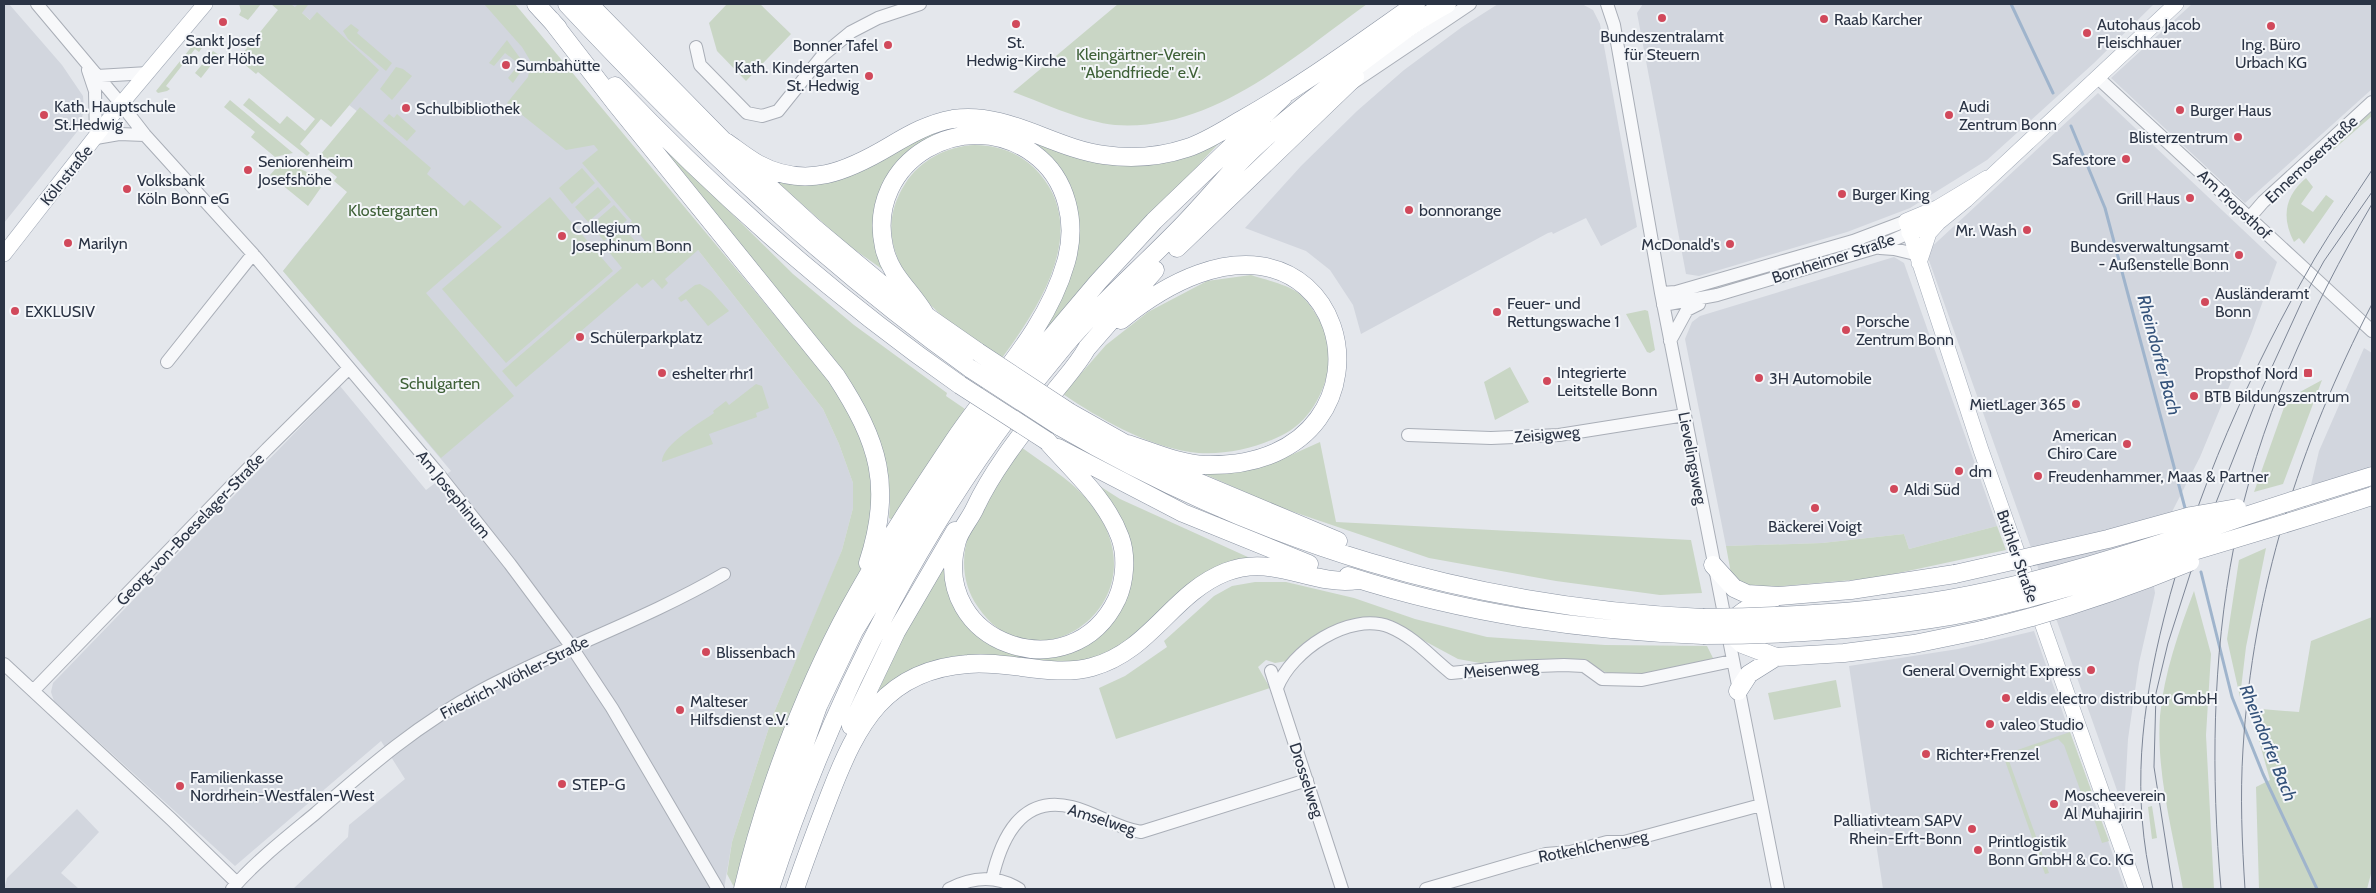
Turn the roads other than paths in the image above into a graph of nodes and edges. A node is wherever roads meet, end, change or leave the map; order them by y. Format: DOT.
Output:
graph roads {
  1 [pos="37,4"];
  2 [pos="205,4"];
  3 [pos="536,4"];
  4 [pos="567,4"];
  5 [pos="589,4"];
  6 [pos="920,4"];
  7 [pos="1416,4"];
  8 [pos="1447,4"];
  9 [pos="1470,4"];
  10 [pos="1598,4"];
  11 [pos="1607,4"];
  12 [pos="1616,4"];
  13 [pos="2176,4"];
  14 [pos="551,20"];
  15 [pos="1614,25"];
  16 [pos="696,47"];
  17 [pos="1382,47"];
  18 [pos="86,64"];
  19 [pos="148,73"];
  20 [pos="97,76"];
  21 [pos="2098,78"];
  22 [pos="1347,87"];
  23 [pos="1283,97"];
  24 [pos="2372,102"];
  25 [pos="122,104"];
  26 [pos="145,136"];
  27 [pos="96,138"];
  28 [pos="726,142"];
  29 [pos="1987,178"];
  30 [pos="2250,217"];
  31 [pos="1939,222"];
  32 [pos="1907,227"];
  33 [pos="1875,248"];
  34 [pos="4,254"];
  35 [pos="253,254"];
  36 [pos="1917,258"];
  37 [pos="1717,295"];
  38 [pos="1662,299"];
  39 [pos="926,314"];
  40 [pos="2372,331"];
  41 [pos="1670,341"];
  42 [pos="1080,360"];
  43 [pos="167,362"];
  44 [pos="349,368"];
  45 [pos="1685,416"];
  46 [pos="1064,419"];
  47 [pos="1408,435"];
  48 [pos="1047,441"];
  49 [pos="1128,444"];
  50 [pos="2372,476"];
  51 [pos="2372,495"];
  52 [pos="2304,497"];
  53 [pos="977,500"];
  54 [pos="2276,528"];
  55 [pos="1713,564"];
  56 [pos="1392,570"];
  57 [pos="724,574"];
  58 [pos="1358,580"];
  59 [pos="858,592"];
  60 [pos="1779,596"];
  61 [pos="1703,626"];
  62 [pos="1726,628"];
  63 [pos="571,646"];
  64 [pos="1776,657"];
  65 [pos="1732,661"];
  66 [pos="4,664"];
  67 [pos="1271,671"];
  68 [pos="1277,688"];
  69 [pos="33,691"];
  70 [pos="1738,691"];
  71 [pos="1307,780"];
  72 [pos="1761,805"];
  73 [pos="992,879"];
  74 [pos="234,886"];
  75 [pos="717,888"];
  76 [pos="743,889"];
  77 [pos="754,889"];
  78 [pos="770,889"];
  79 [pos="788,889"];
  80 [pos="795,889"];
  81 [pos="950,889"];
  82 [pos="1019,889"];
  83 [pos="1342,889"];
  84 [pos="1426,889"];
  85 [pos="1778,889"];
  86 [pos="2136,889"];
  1 -- 18 [label="street, Am Josephinum"];
  2 -- 19 [label="main road, Kölnstraße"];
  3 -- 14 [label="highway"];
  4 -- 46 [label="highway, bridge"];
  5 -- 28 [label="highway"];
  6 -- 16 [label="street"];
  7 -- 23 [label="highway"];
  8 -- 17 [label="highway"];
  9 -- 22 [label="street"];
  10 -- 15 [label="street"];
  11 -- 15 [label="street, Lievelingsweg"];
  12 -- 15 [label="street, Lievelingsweg"];
  13 -- 21 [label="main road, Bornheimer Straße"];
  14 -- 48 [label="highway, bridge"];
  14 -- 59 [label="highway"];
  15 -- 38 [label="street, Lievelingsweg"];
  17 -- 22 [label="highway"];
  17 -- 78 [label="highway"];
  18 -- 20 [label="street, Am Josephinum"];
  18 -- 27 [label="street"];
  19 -- 20 [label="street"];
  19 -- 25 [label="main road, Kölnstraße"];
  20 -- 25 [label="street, Am Josephinum"];
  21 -- 29 [label="main road, Bornheimer Straße"];
  21 -- 30 [label="street, Am Propsthof"];
  22 -- 42 [label="highway"];
  23 -- 28 [label="highway"];
  23 -- 77 [label="highway"];
  24 -- 30 [label="street, Ennemoserstraße"];
  25 -- 26 [label="street, Am Josephinum"];
  25 -- 27 [label="main road, Kölnstraße"];
  26 -- 27 [label="street"];
  26 -- 35 [label="street, Am Josephinum"];
  27 -- 34 [label="main road, Kölnstraße"];
  28 -- 39 [label="highway"];
  29 -- 31 [label="main road, Bornheimer Straße"];
  29 -- 32 [label="main road, Bornheimer Straße"];
  30 -- 40 [label="street, Am Propsthof"];
  31 -- 32 [label="main road, Bornheimer Straße"];
  31 -- 36 [label="main road"];
  32 -- 33 [label="street, Bornheimer Straße"];
  32 -- 36 [label="main road, Brühler Straße"];
  32 -- 38 [label="street, Bornheimer Straße"];
  33 -- 36 [label="street"];
  33 -- 37 [label="street, Bornheimer Straße"];
  35 -- 43 [label="street"];
  35 -- 44 [label="street, Am Josephinum"];
  36 -- 86 [label="main road, Brühler Straße"];
  37 -- 38 [label="street, Bornheimer Straße"];
  37 -- 41 [label="street"];
  38 -- 41 [label="street, Lievelingsweg"];
  39 -- 46 [label="highway, bridge"];
  39 -- 59 [label="highway"];
  41 -- 45 [label="street, Lievelingsweg"];
  42 -- 49 [label="highway"];
  42 -- 53 [label="highway"];
  44 -- 63 [label="street, Am Josephinum"];
  44 -- 69 [label="street, Georg-von-Boeselager-Straße"];
  45 -- 47 [label="street, Zeisigweg"];
  45 -- 55 [label="street, Lievelingsweg"];
  46 -- 49 [label="highway"];
  46 -- 56 [label="highway"];
  48 -- 53 [label="highway"];
  48 -- 58 [label="highway"];
  49 -- 56 [label="highway"];
  50 -- 52 [label="highway"];
  51 -- 54 [label="highway, bridge"];
  52 -- 60 [label="highway, bridge"];
  52 -- 61 [label="highway, bridge"];
  53 -- 79 [label="highway"];
  54 -- 61 [label="highway, bridge"];
  54 -- 64 [label="highway, bridge"];
  55 -- 60 [label="highway"];
  55 -- 62 [label="street, Lievelingsweg"];
  56 -- 61 [label="highway"];
  57 -- 63 [label="street, Friedrich-Wöhler-Straße"];
  58 -- 61 [label="highway"];
  58 -- 80 [label="highway"];
  59 -- 76 [label="highway"];
  60 -- 62 [label="highway"];
  62 -- 64 [label="highway"];
  62 -- 65 [label="street, Lievelingsweg"];
  63 -- 74 [label="street, Friedrich-Wöhler-Straße"];
  63 -- 75 [label="street, Am Josephinum"];
  64 -- 70 [label="highway"];
  65 -- 68 [label="street, Meisenweg"];
  65 -- 70 [label="street, Lievelingsweg"];
  66 -- 69 [label="street"];
  67 -- 68 [label="street, Drosselweg"];
  68 -- 71 [label="street, Drosselweg"];
  69 -- 74 [label="street"];
  70 -- 72 [label="street, Lievelingsweg"];
  71 -- 73 [label="street, Amselweg"];
  71 -- 83 [label="street, Drosselweg"];
  72 -- 84 [label="street, Rotkehlchenweg"];
  72 -- 85 [label="street, Lievelingsweg"];
  73 -- 81 [label="street"];
  73 -- 82 [label="street"];
}
